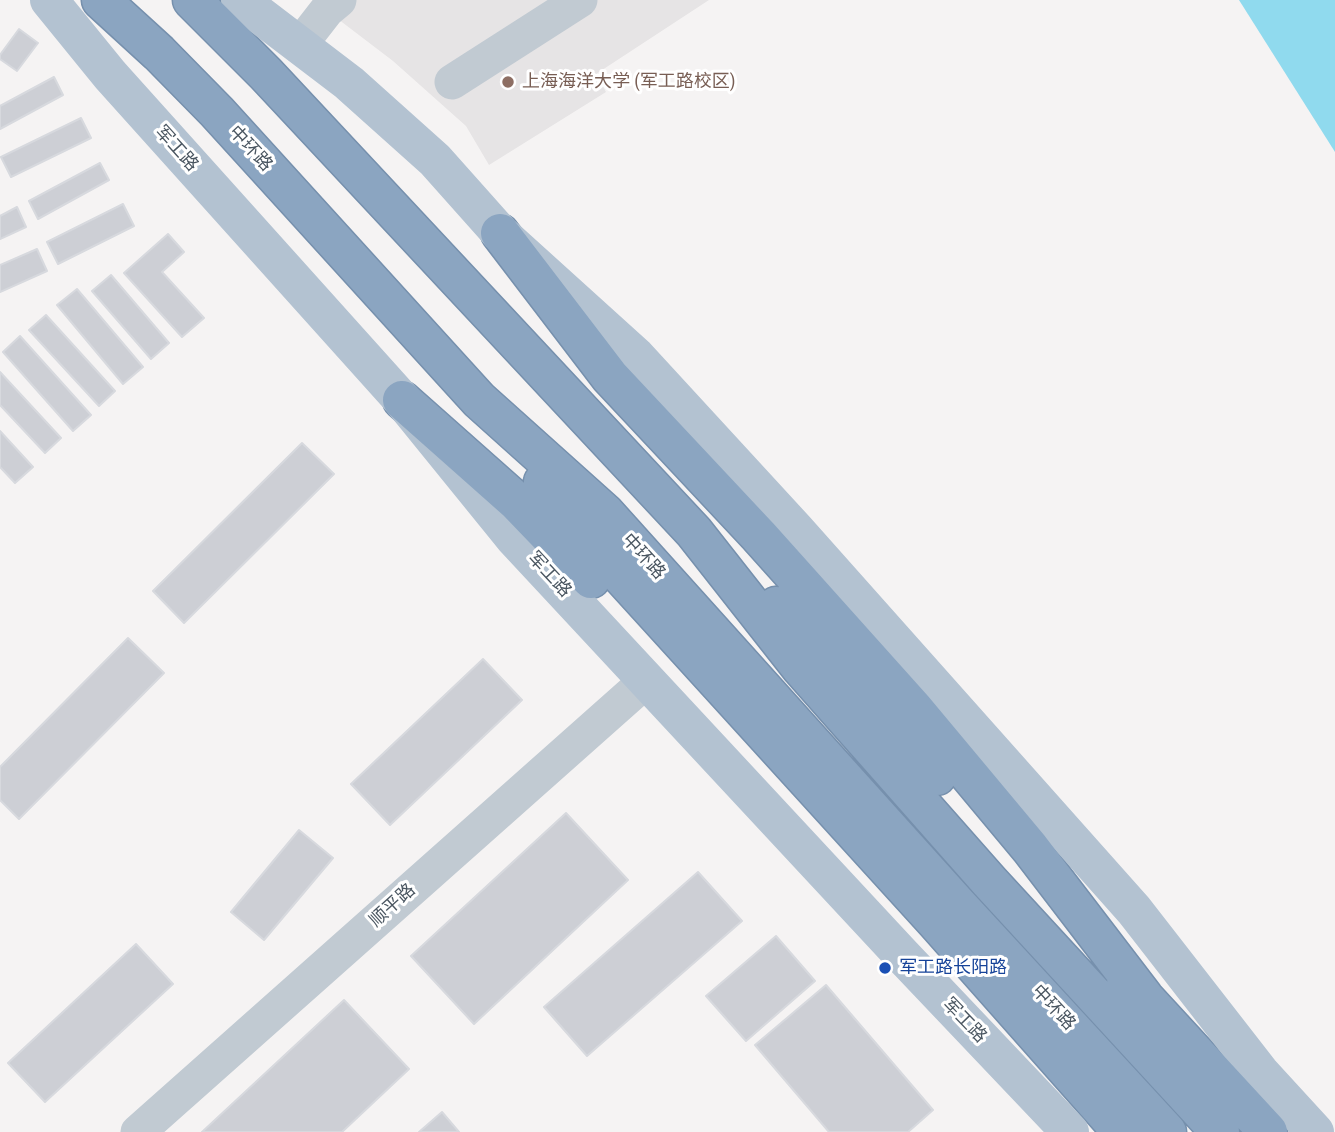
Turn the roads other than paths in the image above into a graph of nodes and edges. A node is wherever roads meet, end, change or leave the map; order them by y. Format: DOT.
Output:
graph roads {
  1 [pos="49,0"];
  2 [pos="101,0"];
  3 [pos="192,0"];
  4 [pos="212,0"];
  5 [pos="240,0"];
  6 [pos="339,0"];
  7 [pos="580,0"];
  8 [pos="287,36"];
  9 [pos="453,82"];
  10 [pos="500,233"];
  11 [pos="402,400"];
  12 [pos="479,400"];
  13 [pos="694,532"];
  14 [pos="647,680"];
  15 [pos="936,922"];
  16 [pos="1144,997"];
  17 [pos="138,1132"];
  18 [pos="1070,1132"];
  19 [pos="1122,1132"];
  20 [pos="1167,1132"];
  21 [pos="1220,1132"];
  22 [pos="1268,1132"];
  23 [pos="1315,1132"];
  1 -- 11 [label="main road, 军工路"];
  2 -- 12 [label="highway, 中环路"];
  3 -- 13 [label="highway"];
  4 -- 8 [label="main road"];
  5 -- 8 [label="main road"];
  6 -- 8 [label="street"];
  7 -- 9 [label="street"];
  8 -- 10 [label="main road"];
  10 -- 16 [label="highway"];
  10 -- 23 [label="main road"];
  11 -- 14 [label="main road, 军工路"];
  11 -- 15 [label="highway"];
  12 -- 15 [label="highway"];
  12 -- 20 [label="highway, 中环路"];
  13 -- 16 [label="highway"];
  13 -- 21 [label="highway"];
  14 -- 17 [label="street, 顺平路"];
  14 -- 18 [label="main road, 军工路"];
  15 -- 19 [label="highway"];
  16 -- 22 [label="highway"];
}
